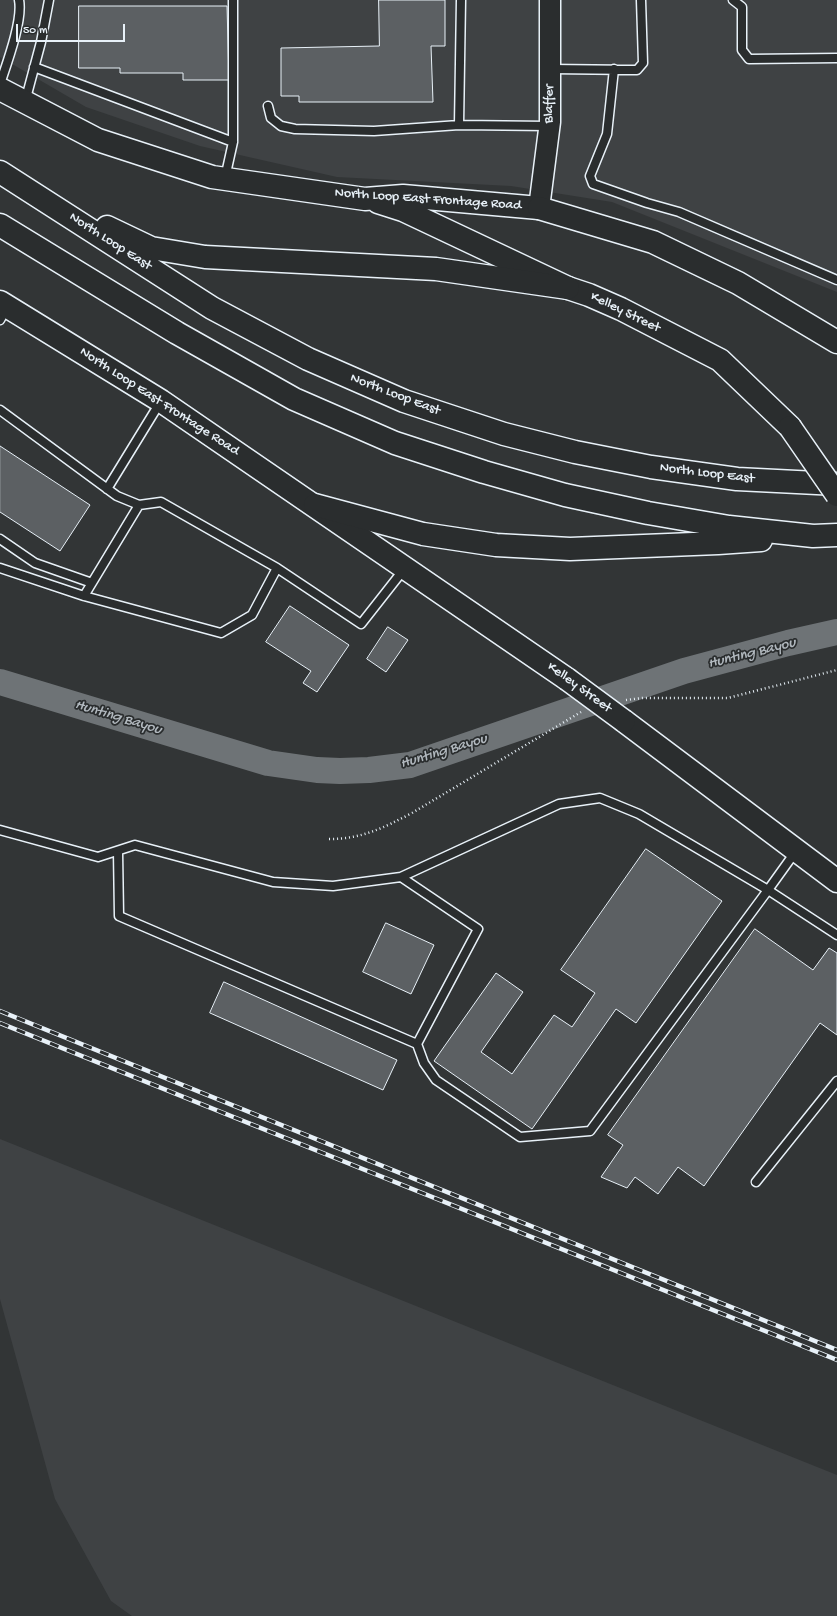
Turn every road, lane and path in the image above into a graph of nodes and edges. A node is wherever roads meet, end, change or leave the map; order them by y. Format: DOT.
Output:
graph roads {
  1 [pos="19,0"];
  2 [pos="49,0"];
  3 [pos="233,0"];
  4 [pos="461,0"];
  5 [pos="550,0"];
  6 [pos="642,0"];
  7 [pos="733,0"];
  8 [pos="837,58"];
  9 [pos="34,67"];
  10 [pos="550,69"];
  11 [pos="614,69"];
  12 [pos="0,84"];
  13 [pos="0,89"];
  14 [pos="25,102"];
  15 [pos="268,106"];
  16 [pos="458,125"];
  17 [pos="550,126"];
  18 [pos="234,142"];
  19 [pos="0,172"];
  20 [pos="225,179"];
  21 [pos="33,193"];
  22 [pos="365,199"];
  23 [pos="539,208"];
  24 [pos="0,225"];
  25 [pos="837,280"];
  26 [pos="568,288"];
  27 [pos="3,309"];
  28 [pos="837,342"];
  29 [pos="161,401"];
  30 [pos="0,410"];
  31 [pos="837,484"];
  32 [pos="107,489"];
  33 [pos="837,495"];
  34 [pos="139,505"];
  35 [pos="315,505"];
  36 [pos="837,535"];
  37 [pos="813,536"];
  38 [pos="0,539"];
  39 [pos="406,567"];
  40 [pos="0,568"];
  41 [pos="278,568"];
  42 [pos="92,583"];
  43 [pos="84,596"];
  44 [pos="837,670"];
  45 [pos="584,710"];
  46 [pos="623,710"];
  47 [pos="0,830"];
  48 [pos="329,839"];
  49 [pos="118,850"];
  50 [pos="796,850"];
  51 [pos="401,877"];
  52 [pos="837,881"];
  53 [pos="768,890"];
  54 [pos="837,935"];
  55 [pos="417,1044"];
  56 [pos="837,1081"];
  57 [pos="756,1182"];
  1 -- 12 [label="lane"];
  2 -- 9 [label="lane"];
  3 -- 18 [label="lane"];
  4 -- 16 [label="lane"];
  5 -- 10 [label="street, Blaffer"];
  6 -- 11 [label="lane"];
  7 -- 8 [label="lane"];
  9 -- 14 [label="lane"];
  9 -- 18 [label="lane"];
  10 -- 11 [label="lane"];
  10 -- 17 [label="street, Blaffer"];
  11 -- 25 [label="lane"];
  13 -- 14 [label="main road, North Loop East Frontage Road"];
  14 -- 20 [label="main road, North Loop East Frontage Road"];
  15 -- 16 [label="lane"];
  16 -- 17 [label="lane"];
  17 -- 23 [label="street, Blaffer"];
  18 -- 20 [label="lane"];
  19 -- 21 [label="main road, North Loop East"];
  20 -- 22 [label="main road, North Loop East Frontage Road"];
  21 -- 26 [label="main road"];
  21 -- 31 [label="main road, North Loop East"];
  22 -- 23 [label="main road, North Loop East Frontage Road"];
  22 -- 26 [label="main road, Kelley Street"];
  23 -- 28 [label="main road, North Loop East Frontage Road"];
  24 -- 37 [label="main road"];
  26 -- 33 [label="main road, Kelley Street, bridge"];
  27 -- 29 [label="main road, North Loop East Frontage Road"];
  29 -- 32 [label="lane"];
  29 -- 35 [label="main road, North Loop East Frontage Road"];
  30 -- 32 [label="lane"];
  32 -- 34 [label="lane"];
  34 -- 41 [label="lane"];
  34 -- 42 [label="lane"];
  35 -- 37 [label="main road"];
  35 -- 39 [label="main road, Kelley Street"];
  36 -- 37 [label="main road"];
  38 -- 42 [label="lane"];
  39 -- 41 [label="lane"];
  39 -- 46 [label="main road, Kelley Street, bridge"];
  40 -- 43 [label="lane"];
  41 -- 43 [label="lane"];
  42 -- 43 [label="lane"];
  44 -- 46 [label="path"];
  45 -- 48 [label="path"];
  46 -- 50 [label="main road, Kelley Street"];
  47 -- 49 [label="lane"];
  49 -- 51 [label="lane"];
  49 -- 55 [label="lane"];
  50 -- 52 [label="main road, Kelley Street"];
  50 -- 53 [label="lane"];
  51 -- 53 [label="lane"];
  51 -- 55 [label="lane"];
  53 -- 54 [label="lane"];
  53 -- 55 [label="lane"];
  56 -- 57 [label="lane"];
}
